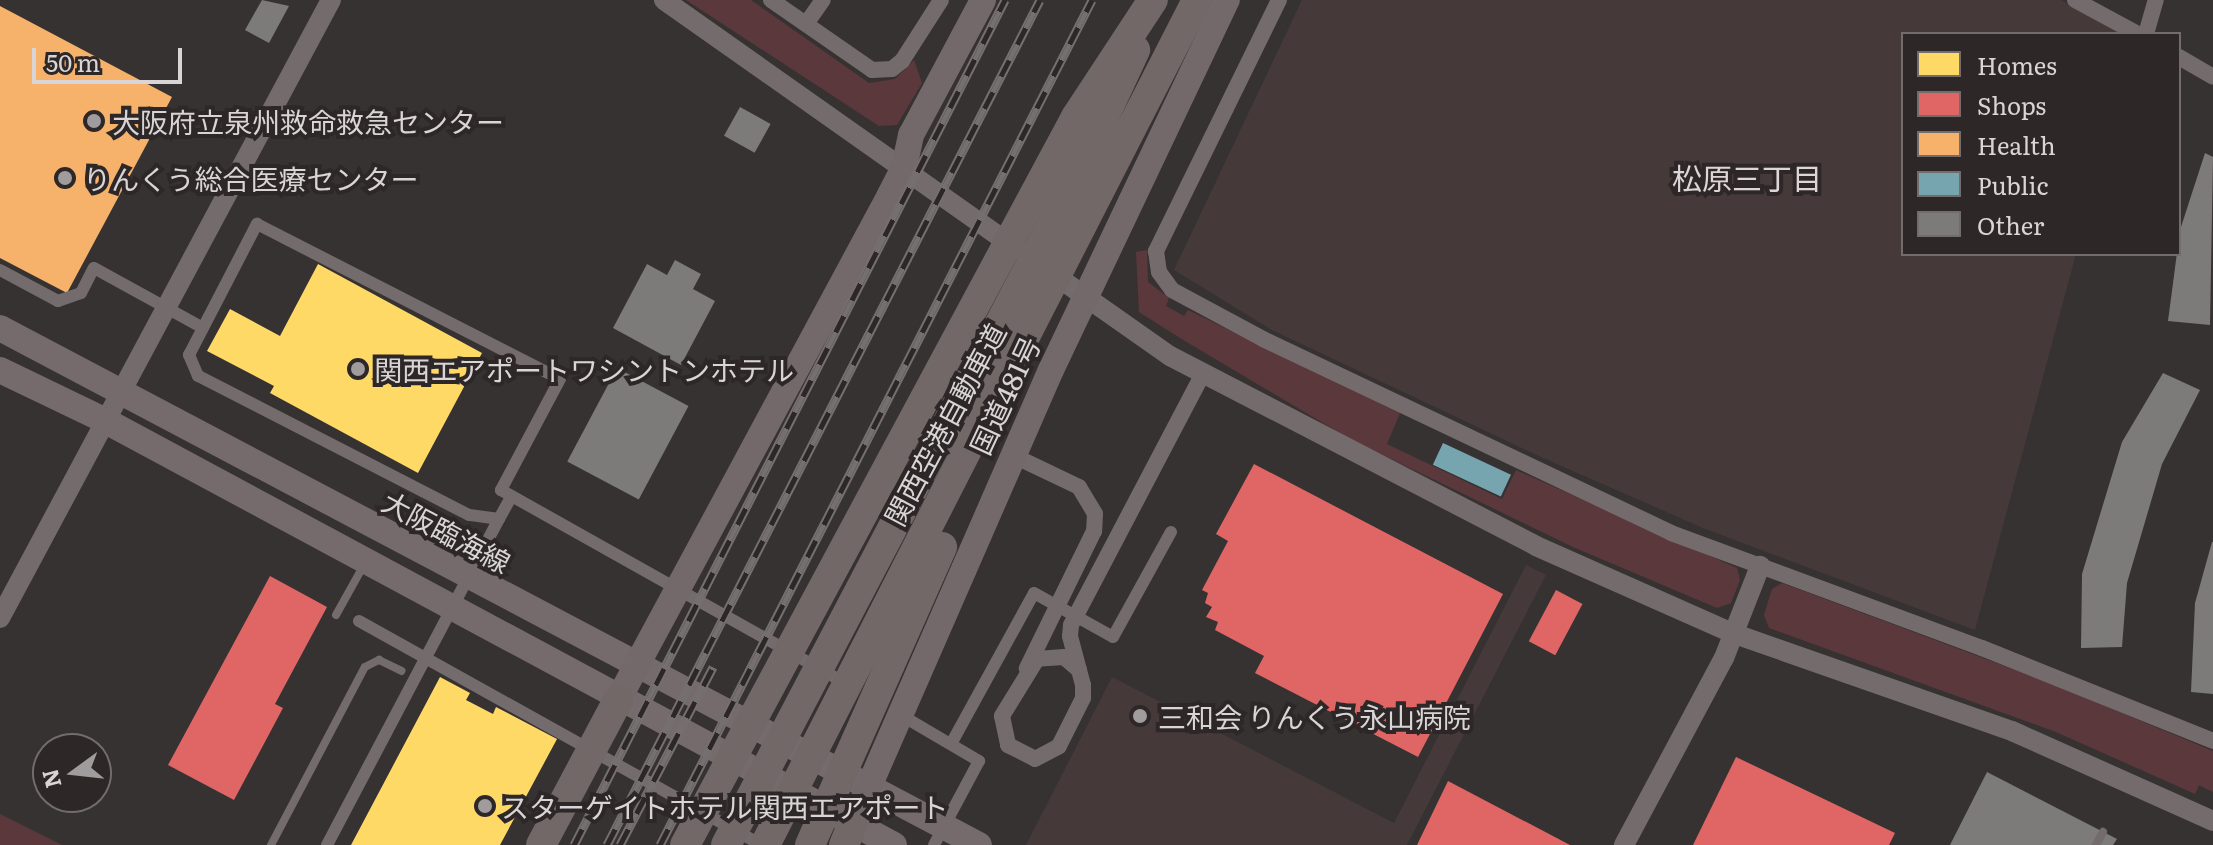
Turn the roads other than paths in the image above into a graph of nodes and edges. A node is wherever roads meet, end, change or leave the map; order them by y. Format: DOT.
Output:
graph roads {
  1 [pos="331,0"];
  2 [pos="664,0"];
  3 [pos="771,0"];
  4 [pos="823,0"];
  5 [pos="941,0"];
  6 [pos="976,0"];
  7 [pos="983,0"];
  8 [pos="1155,0"];
  9 [pos="1197,0"];
  10 [pos="1227,0"];
  11 [pos="1269,0"];
  12 [pos="1279,0"];
  13 [pos="2075,0"];
  14 [pos="2156,0"];
  15 [pos="806,24"];
  16 [pos="969,26"];
  17 [pos="2134,32"];
  18 [pos="2147,32"];
  19 [pos="2181,58"];
  20 [pos="1253,60"];
  21 [pos="2213,77"];
  22 [pos="1127,146"];
  23 [pos="904,168"];
  24 [pos="0,270"];
  25 [pos="1085,297"];
  26 [pos="0,328"];
  27 [pos="203,328"];
  28 [pos="0,370"];
  29 [pos="1203,374"];
  30 [pos="120,392"];
  31 [pos="104,420"];
  32 [pos="1012,455"];
  33 [pos="510,499"];
  34 [pos="499,519"];
  35 [pos="1171,532"];
  36 [pos="365,562"];
  37 [pos="1760,566"];
  38 [pos="336,615"];
  39 [pos="0,618"];
  40 [pos="359,621"];
  41 [pos="1735,634"];
  42 [pos="426,659"];
  43 [pos="635,667"];
  44 [pos="1079,670"];
  45 [pos="402,671"];
  46 [pos="1025,673"];
  47 [pos="618,700"];
  48 [pos="2213,741"];
  49 [pos="951,744"];
  50 [pos="867,783"];
  51 [pos="2213,821"];
  52 [pos="2103,832"];
  53 [pos="848,834"];
  54 [pos="271,845"];
  55 [pos="327,845"];
  56 [pos="541,845"];
  57 [pos="685,845"];
  58 [pos="726,845"];
  59 [pos="764,845"];
  60 [pos="810,845"];
  61 [pos="894,845"];
  62 [pos="934,845"];
  63 [pos="979,845"];
  64 [pos="1624,845"];
  65 [pos="2096,845"];
  1 -- 30 [label="street"];
  2 -- 23 [label="street"];
  3 -- 15 [label="street"];
  4 -- 15 [label="street"];
  5 -- 15 [label="street"];
  6 -- 16 [label="street"];
  7 -- 16 [label="highway"];
  8 -- 57 [label="highway"];
  8 -- 58 [label="highway, 関西空港自動車道"];
  9 -- 22 [label="highway, 関西空港自動車道"];
  10 -- 25 [label="highway, 国道481号"];
  11 -- 20 [label="street"];
  12 -- 20 [label="street"];
  13 -- 17 [label="street"];
  14 -- 18 [label="street"];
  16 -- 23 [label="highway"];
  19 -- 21 [label="street"];
  20 -- 37 [label="street"];
  22 -- 59 [label="highway, 関西空港自動車道"];
  22 -- 60 [label="highway"];
  23 -- 25 [label="street"];
  23 -- 43 [label="highway"];
  24 -- 27 [label="street"];
  25 -- 29 [label="street"];
  25 -- 32 [label="highway, 国道481号"];
  26 -- 30 [label="main road, 大阪臨海線"];
  27 -- 33 [label="street"];
  27 -- 34 [label="street"];
  28 -- 31 [label="main road"];
  29 -- 41 [label="street"];
  29 -- 44 [label="street"];
  30 -- 31 [label="street"];
  30 -- 43 [label="main road, 大阪臨海線"];
  31 -- 36 [label="main road"];
  31 -- 39 [label="street"];
  32 -- 46 [label="street"];
  32 -- 50 [label="highway, 国道481号"];
  33 -- 34 [label="street"];
  33 -- 49 [label="street"];
  34 -- 42 [label="street"];
  35 -- 49 [label="street"];
  36 -- 38 [label="lane"];
  36 -- 47 [label="main road"];
  37 -- 41 [label="street"];
  37 -- 48 [label="street"];
  40 -- 42 [label="street"];
  41 -- 51 [label="street"];
  41 -- 64 [label="street"];
  42 -- 55 [label="street"];
  42 -- 59 [label="street"];
  43 -- 47 [label="highway"];
  43 -- 50 [label="main road, 大阪臨海線"];
  44 -- 46 [label="street"];
  44 -- 46 [label="street"];
  45 -- 54 [label="lane"];
  47 -- 53 [label="main road"];
  47 -- 56 [label="highway"];
  49 -- 62 [label="street"];
  50 -- 53 [label="highway, 国道481号"];
  50 -- 63 [label="main road, 大阪臨海線"];
  52 -- 65 [label="lane"];
  53 -- 61 [label="main road"];
}
